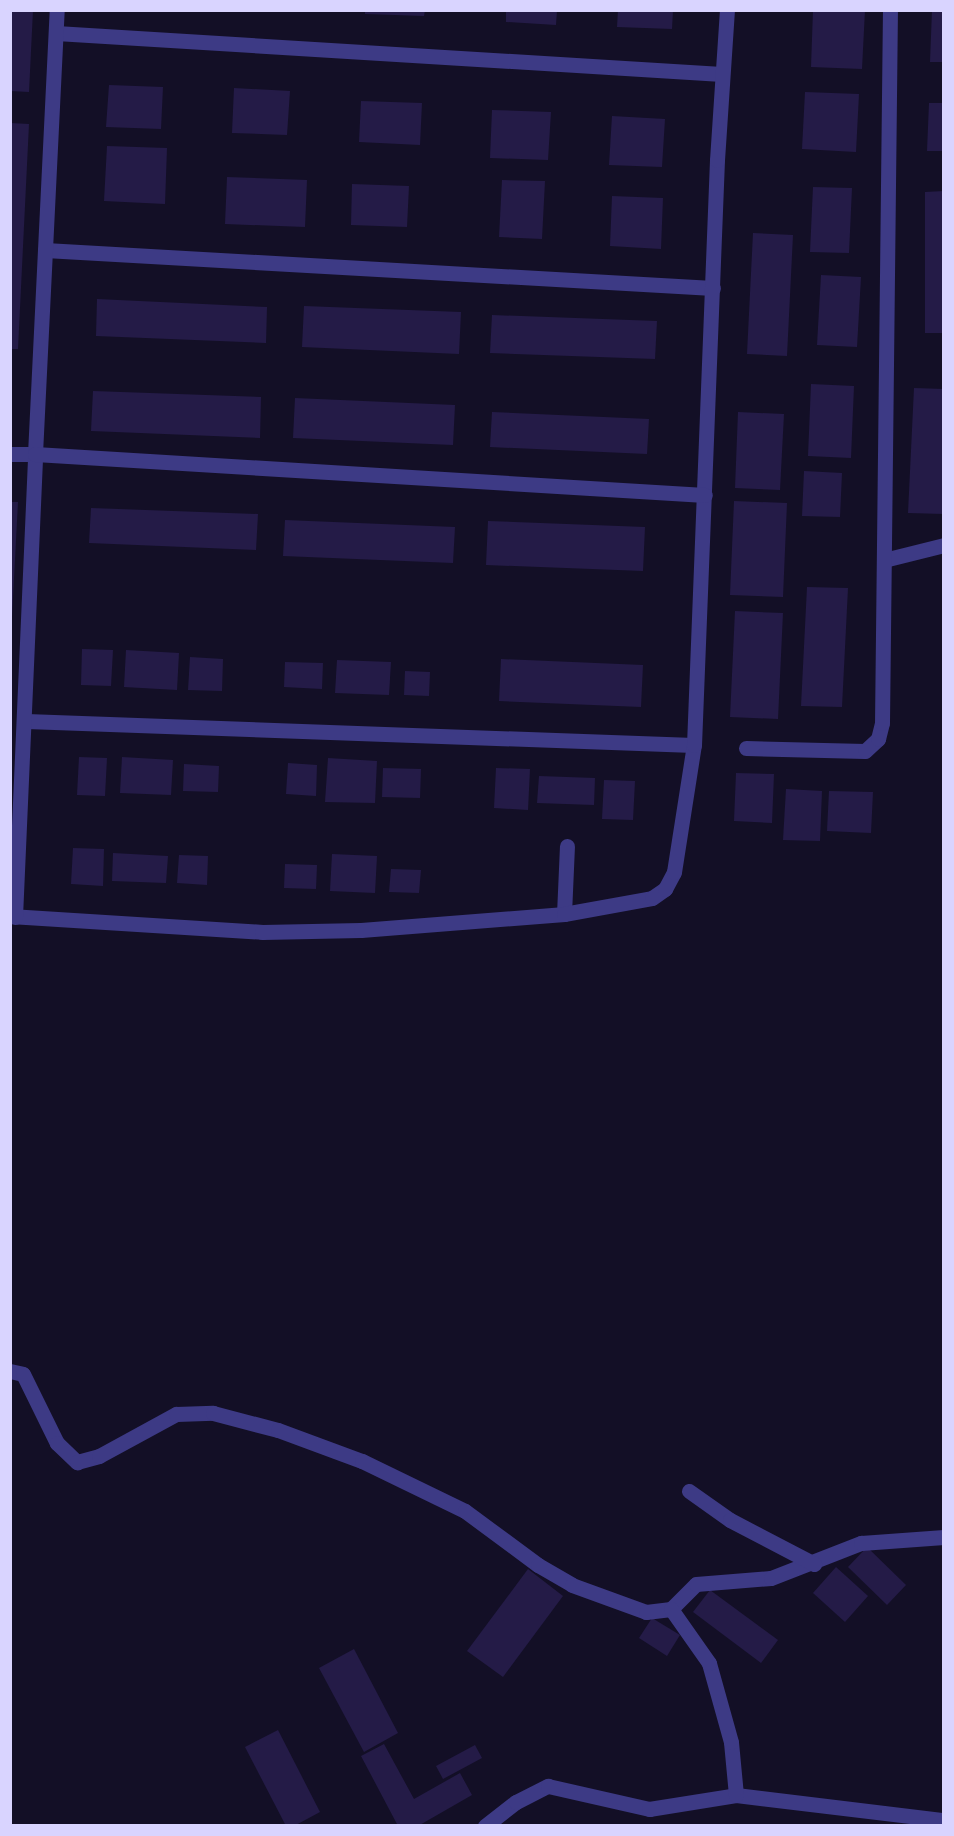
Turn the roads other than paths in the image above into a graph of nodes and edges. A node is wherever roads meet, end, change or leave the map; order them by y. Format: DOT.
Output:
graph roads {
  1 [pos="57,10"];
  2 [pos="727,10"];
  3 [pos="890,10"];
  4 [pos="56,33"];
  5 [pos="722,74"];
  6 [pos="45,250"];
  7 [pos="713,288"];
  8 [pos="10,454"];
  9 [pos="35,454"];
  10 [pos="705,495"];
  11 [pos="944,545"];
  12 [pos="885,560"];
  13 [pos="26,721"];
  14 [pos="694,745"];
  15 [pos="746,748"];
  16 [pos="567,846"];
  17 [pos="564,914"];
  18 [pos="13,916"];
  19 [pos="10,1371"];
  20 [pos="689,1491"];
  21 [pos="944,1537"];
  22 [pos="814,1564"];
  23 [pos="671,1609"];
  24 [pos="736,1795"];
  25 [pos="944,1820"];
  26 [pos="485,1826"];
  1 -- 4 [label="lane"];
  2 -- 5 [label="lane"];
  3 -- 12 [label="lane"];
  4 -- 5 [label="lane"];
  4 -- 6 [label="lane"];
  5 -- 7 [label="lane"];
  6 -- 7 [label="lane"];
  6 -- 9 [label="lane"];
  7 -- 10 [label="lane"];
  8 -- 9 [label="lane"];
  9 -- 10 [label="lane"];
  9 -- 13 [label="lane"];
  10 -- 14 [label="lane"];
  11 -- 12 [label="lane"];
  12 -- 15 [label="lane"];
  13 -- 14 [label="lane"];
  13 -- 18 [label="lane"];
  14 -- 17 [label="lane"];
  16 -- 17 [label="lane"];
  17 -- 18 [label="lane"];
  19 -- 23 [label="lane"];
  20 -- 22 [label="lane"];
  21 -- 22 [label="lane"];
  22 -- 23 [label="lane"];
  23 -- 24 [label="lane"];
  24 -- 25 [label="lane"];
  24 -- 26 [label="lane"];
}
